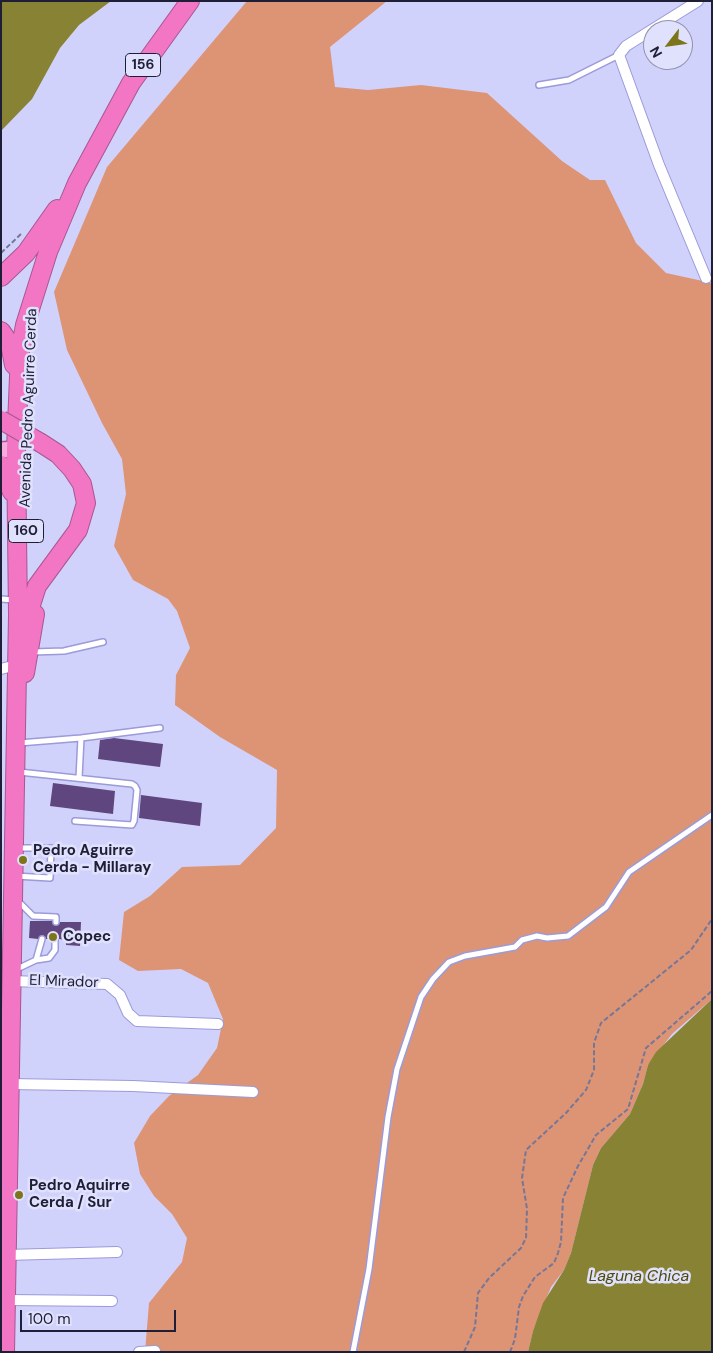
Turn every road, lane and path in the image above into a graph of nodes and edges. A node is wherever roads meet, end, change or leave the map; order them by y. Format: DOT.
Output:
graph roads {
  1 [pos="190,1"];
  2 [pos="698,1"];
  3 [pos="619,55"];
  4 [pos="540,86"];
  5 [pos="77,183"];
  6 [pos="1,277"];
  7 [pos="706,278"];
  8 [pos="33,301"];
  9 [pos="1,331"];
  10 [pos="18,382"];
  11 [pos="1,420"];
  12 [pos="21,447"];
  13 [pos="1,465"];
  14 [pos="15,505"];
  15 [pos="12,605"];
  16 [pos="103,642"];
  17 [pos="16,662"];
  18 [pos="160,728"];
  19 [pos="81,738"];
  20 [pos="15,743"];
  21 [pos="14,772"];
  22 [pos="79,778"];
  23 [pos="712,815"];
  24 [pos="75,821"];
  25 [pos="13,848"];
  26 [pos="12,876"];
  27 [pos="12,896"];
  28 [pos="712,919"];
  29 [pos="56,922"];
  30 [pos="42,939"];
  31 [pos="55,939"];
  32 [pos="36,960"];
  33 [pos="7,975"];
  34 [pos="712,991"];
  35 [pos="218,1024"];
  36 [pos="5,1048"];
  37 [pos="9,1084"];
  38 [pos="253,1092"];
  39 [pos="117,1252"];
  40 [pos="6,1255"];
  41 [pos="4,1275"];
  42 [pos="6,1300"];
  43 [pos="112,1301"];
  44 [pos="5,1352"];
  45 [pos="139,1352"];
  46 [pos="155,1352"];
  47 [pos="353,1352"];
  48 [pos="464,1352"];
  49 [pos="510,1352"];
  1 -- 5 [label="highway, 156"];
  2 -- 3 [label="street"];
  3 -- 4 [label="lane"];
  3 -- 7 [label="street"];
  5 -- 6 [label="highway"];
  5 -- 8 [label="highway, 156"];
  8 -- 10 [label="highway, Avenida Pedro Aguirre Cerda / 156"];
  8 -- 12 [label="highway, Avenida Pedro Aguirre Cerda / 160"];
  9 -- 10 [label="highway"];
  10 -- 12 [label="highway, Avenida Pedro Aguirre Cerda / 156"];
  11 -- 12 [label="highway, bridge"];
  12 -- 14 [label="highway, Avenida Pedro Aguirre Cerda / 160"];
  12 -- 15 [label="highway, Avenida Pedro Aguirre Cerda / 160"];
  12 -- 17 [label="highway"];
  13 -- 14 [label="highway"];
  14 -- 15 [label="highway, Avenida Pedro Aguirre Cerda / 160"];
  15 -- 17 [label="highway, Avenida Pedro Aguirre Cerda / 160"];
  16 -- 17 [label="lane"];
  17 -- 20 [label="highway"];
  18 -- 19 [label="lane"];
  19 -- 20 [label="lane"];
  19 -- 22 [label="lane"];
  20 -- 21 [label="highway"];
  21 -- 22 [label="lane"];
  21 -- 25 [label="highway"];
  22 -- 24 [label="lane"];
  23 -- 47 [label="lane"];
  25 -- 26 [label="highway"];
  25 -- 26 [label="lane"];
  26 -- 27 [label="highway"];
  27 -- 29 [label="lane"];
  27 -- 33 [label="highway"];
  28 -- 48 [label="path"];
  30 -- 32 [label="lane"];
  31 -- 32 [label="lane"];
  32 -- 33 [label="lane"];
  33 -- 35 [label="street, El Mirador"];
  33 -- 36 [label="highway"];
  34 -- 49 [label="path"];
  36 -- 37 [label="highway"];
  37 -- 38 [label="street"];
  37 -- 40 [label="highway"];
  39 -- 40 [label="street"];
  40 -- 41 [label="highway"];
  41 -- 42 [label="highway"];
  42 -- 43 [label="street"];
  42 -- 44 [label="highway"];
  45 -- 46 [label="street"];
}
